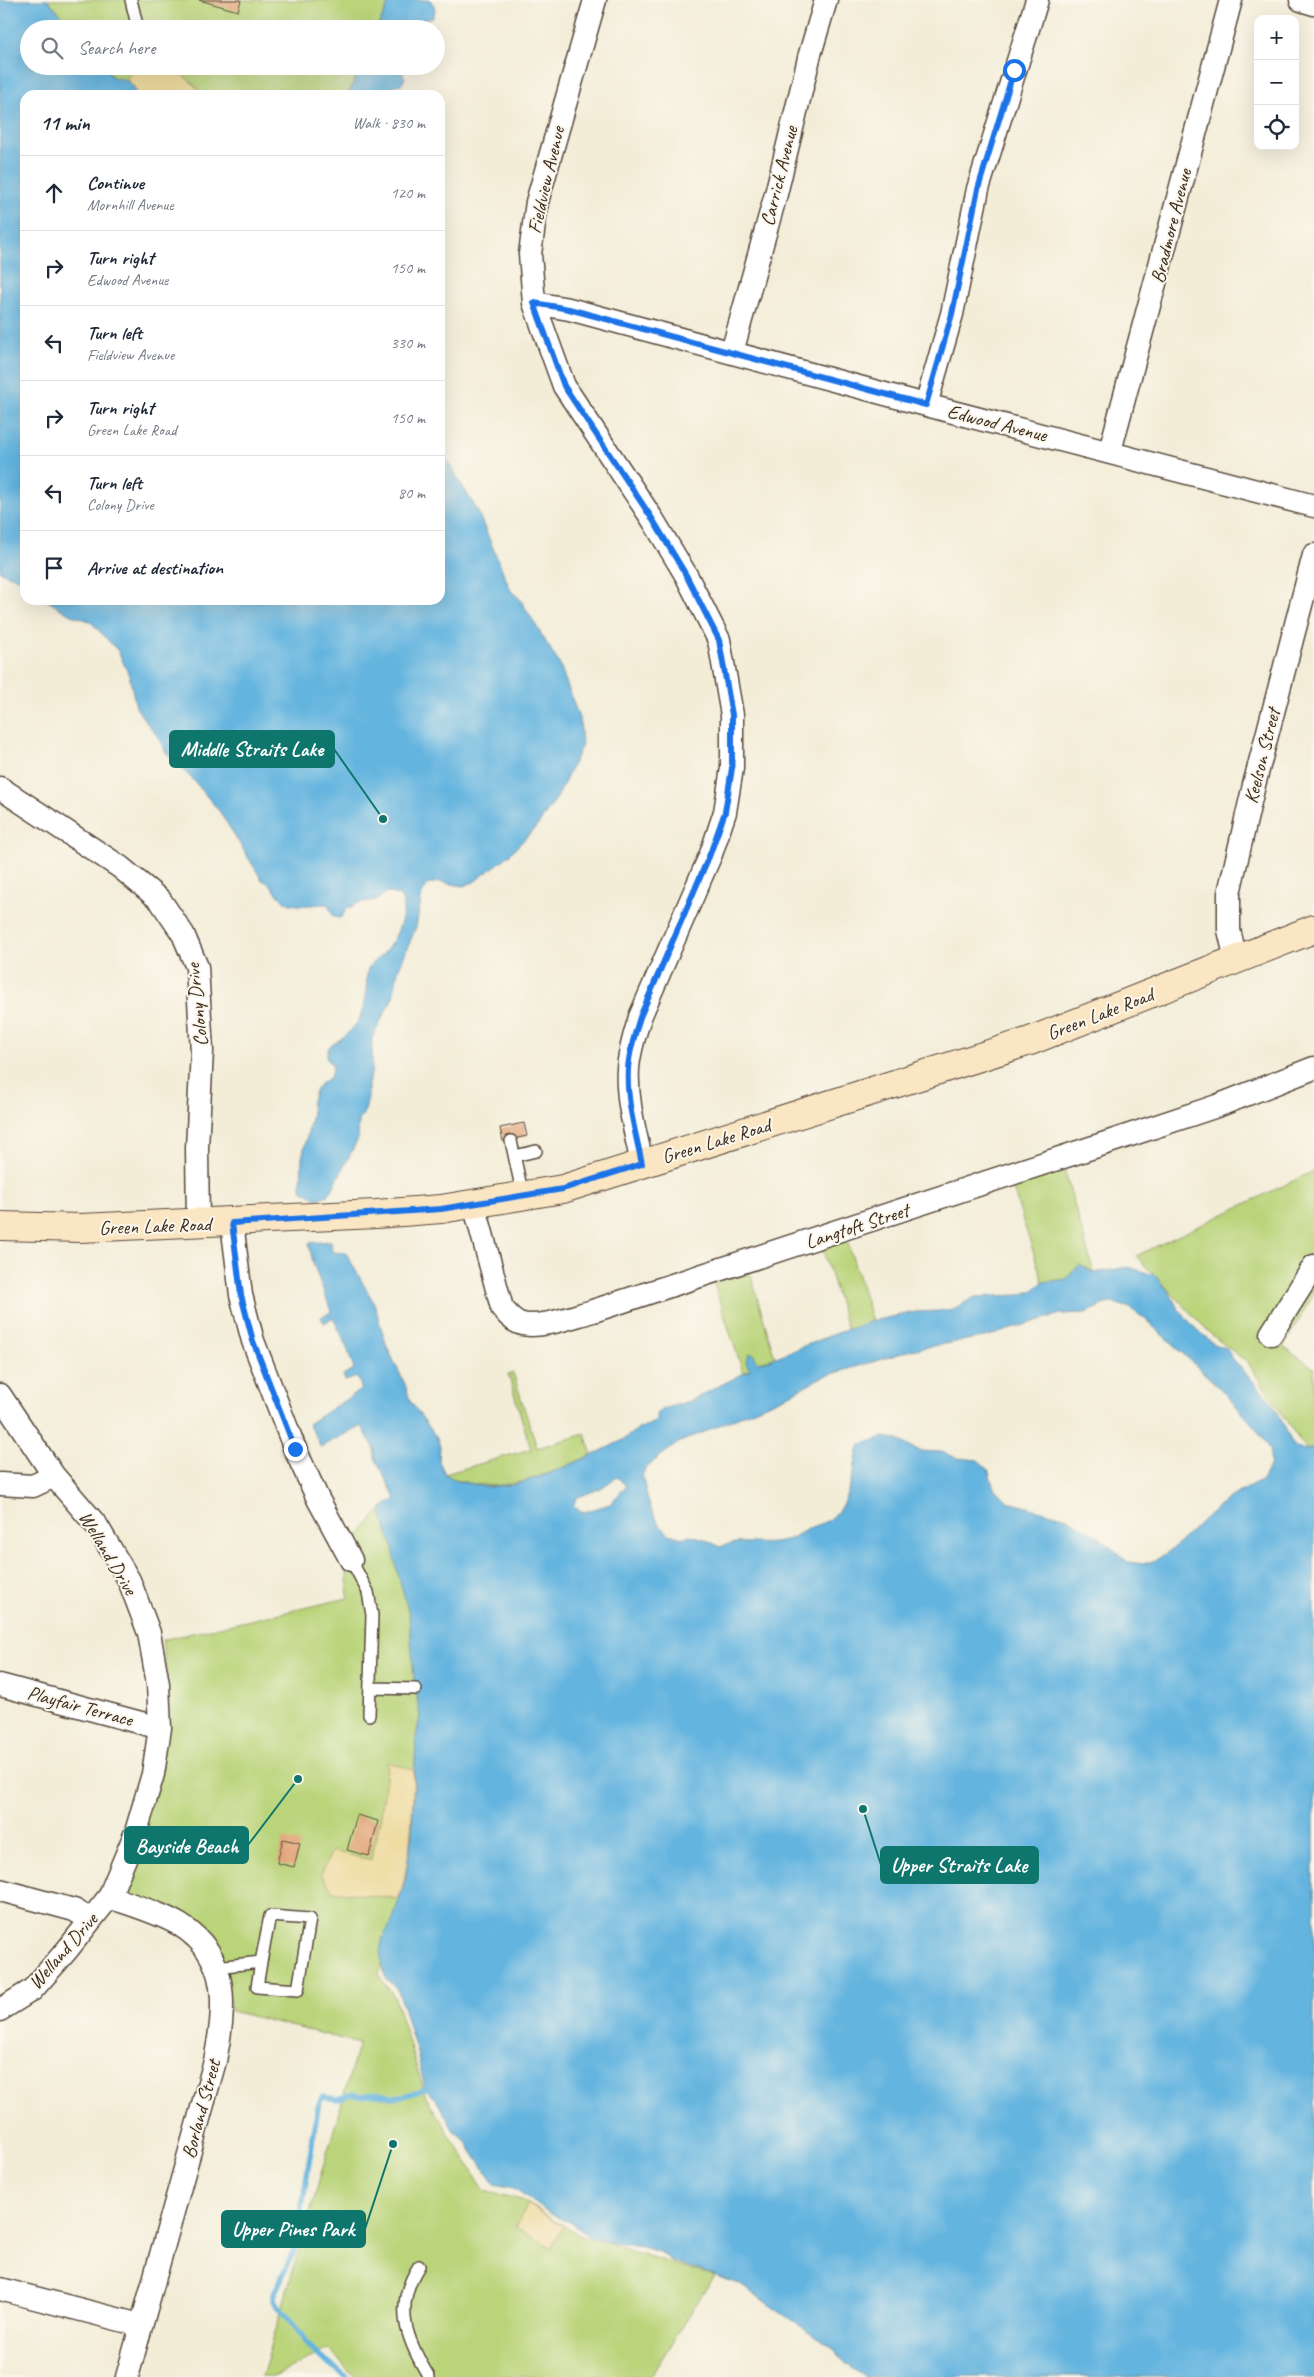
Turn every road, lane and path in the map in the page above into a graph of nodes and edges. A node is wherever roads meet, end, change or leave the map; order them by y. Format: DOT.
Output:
graph roads {
  1 [pos="131,0"];
  2 [pos="595,0"];
  3 [pos="826,0"];
  4 [pos="1037,0"];
  5 [pos="1231,0"];
  6 [pos="1301,0"];
  7 [pos="1314,4"];
  8 [pos="136,20"];
  9 [pos="534,303"];
  10 [pos="732,352"];
  11 [pos="926,405"];
  12 [pos="1110,451"];
  13 [pos="1314,506"];
  14 [pos="1314,555"];
  15 [pos="0,788"];
  16 [pos="1314,929"];
  17 [pos="1236,960"];
  18 [pos="1314,1068"];
  19 [pos="511,1141"];
  20 [pos="536,1151"];
  21 [pos="514,1156"];
  22 [pos="642,1164"];
  23 [pos="523,1196"];
  24 [pos="474,1204"];
  25 [pos="232,1223"];
  26 [pos="198,1224"];
  27 [pos="0,1226"];
  28 [pos="1314,1266"];
  29 [pos="1271,1334"];
  30 [pos="0,1395"];
  31 [pos="54,1476"];
  32 [pos="0,1484"];
  33 [pos="351,1560"];
  34 [pos="0,1685"];
  35 [pos="371,1688"];
  36 [pos="416,1689"];
  37 [pos="369,1715"];
  38 [pos="160,1728"];
  39 [pos="0,1890"];
  40 [pos="109,1897"];
  41 [pos="91,1920"];
  42 [pos="261,1962"];
  43 [pos="216,1967"];
  44 [pos="0,2010"];
  45 [pos="419,2266"];
  46 [pos="0,2289"];
  47 [pos="140,2325"];
  48 [pos="127,2377"];
  49 [pos="429,2377"];
  1 -- 8 [label="lane"];
  2 -- 9 [label="street, Fieldview Avenue"];
  3 -- 10 [label="street, Carrick Avenue"];
  4 -- 11 [label="street"];
  5 -- 12 [label="street, Bradmore Avenue"];
  6 -- 7 [label="street"];
  9 -- 10 [label="street, Edwood Avenue"];
  9 -- 22 [label="street, Fieldview Avenue"];
  10 -- 11 [label="street, Edwood Avenue"];
  11 -- 12 [label="street, Edwood Avenue"];
  12 -- 13 [label="street, Edwood Avenue"];
  14 -- 17 [label="street, Keelson Street"];
  15 -- 26 [label="street, Colony Drive"];
  16 -- 17 [label="street, Green Lake Road"];
  17 -- 22 [label="street, Green Lake Road"];
  18 -- 24 [label="street, Langtoft Street"];
  19 -- 21 [label="lane"];
  20 -- 21 [label="lane"];
  21 -- 23 [label="lane"];
  22 -- 23 [label="street, Green Lake Road"];
  23 -- 24 [label="street, Green Lake Road"];
  24 -- 25 [label="street, Green Lake Road"];
  25 -- 26 [label="street, Green Lake Road"];
  25 -- 33 [label="street"];
  26 -- 27 [label="street, Green Lake Road"];
  28 -- 29 [label="street"];
  30 -- 31 [label="street, Welland Drive"];
  31 -- 32 [label="street"];
  31 -- 38 [label="street, Welland Drive"];
  33 -- 35 [label="lane"];
  34 -- 38 [label="street, Playfair Terrace"];
  35 -- 36 [label="lane"];
  35 -- 37 [label="lane"];
  38 -- 40 [label="street, Welland Drive"];
  39 -- 41 [label="street"];
  40 -- 41 [label="street, Welland Drive"];
  40 -- 43 [label="street, Borland Street"];
  41 -- 44 [label="street, Welland Drive"];
  42 -- 42 [label="lane"];
  42 -- 43 [label="lane"];
  43 -- 47 [label="street, Borland Street"];
  45 -- 49 [label="lane"];
  46 -- 47 [label="street"];
  47 -- 48 [label="street, Borland Street"];
}
